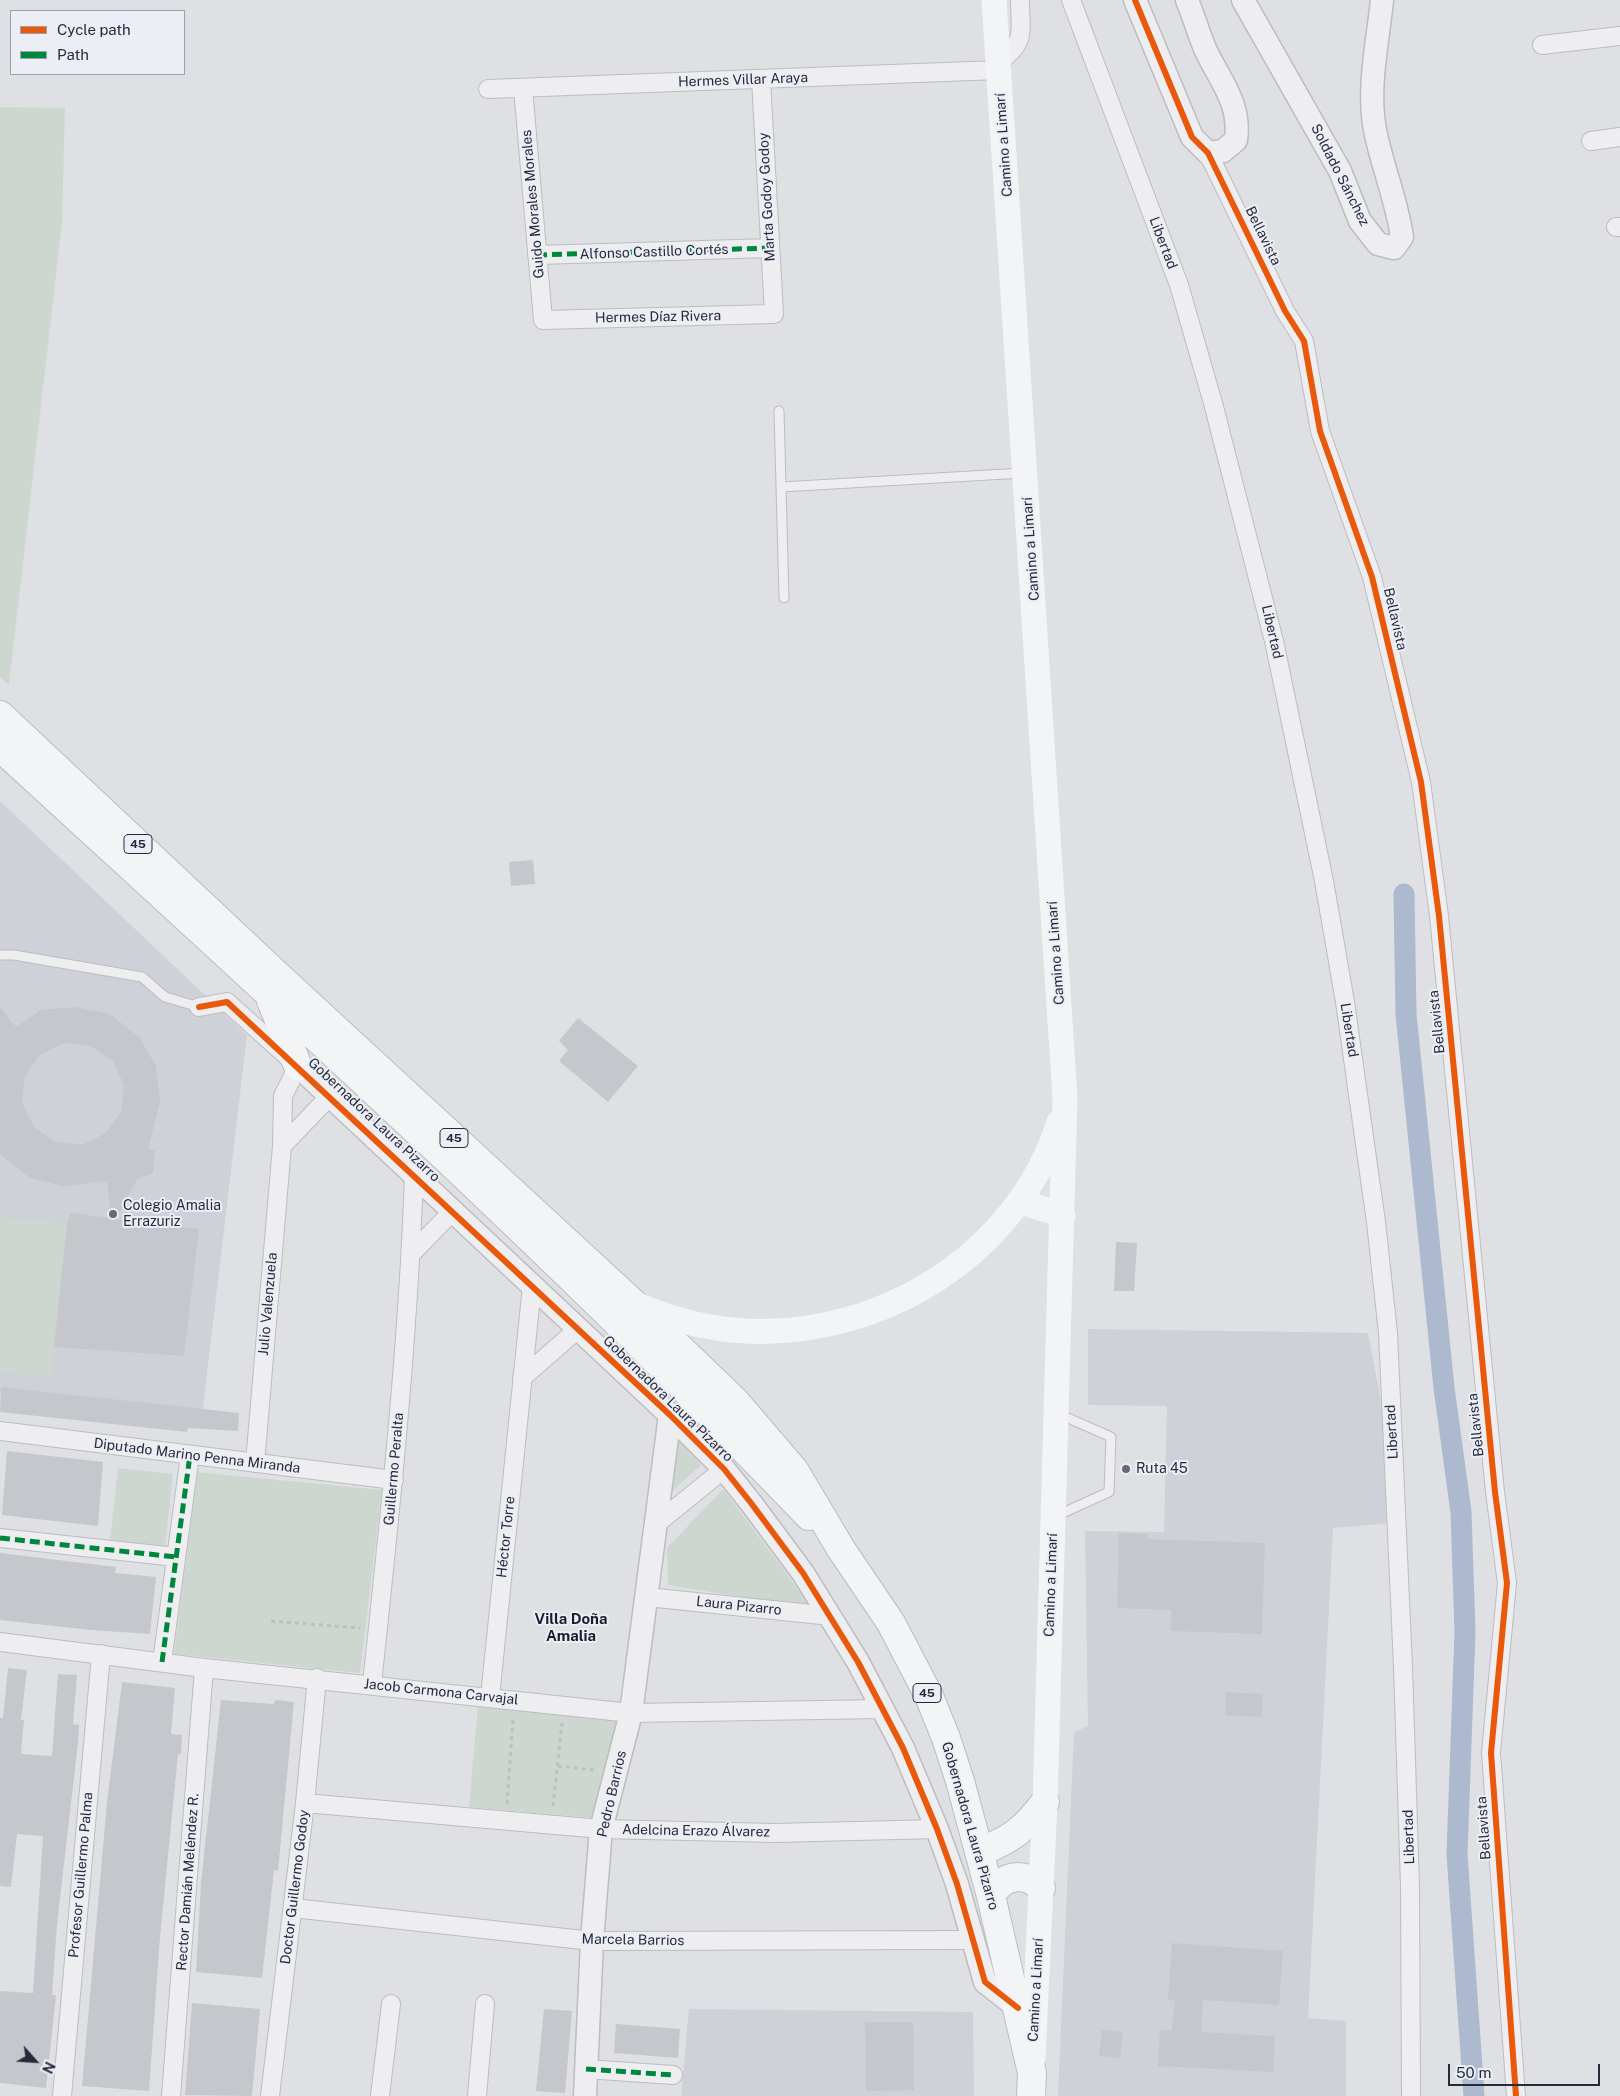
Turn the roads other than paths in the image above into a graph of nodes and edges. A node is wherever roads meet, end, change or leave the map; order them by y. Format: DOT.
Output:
graph roads {
  1 [pos="994,0"];
  2 [pos="1020,0"];
  3 [pos="1071,0"];
  4 [pos="1135,0"];
  5 [pos="1188,0"];
  6 [pos="1243,0"];
  7 [pos="1382,0"];
  8 [pos="1620,36"];
  9 [pos="1542,45"];
  10 [pos="999,66"];
  11 [pos="761,79"];
  12 [pos="523,88"];
  13 [pos="488,89"];
  14 [pos="1620,137"];
  15 [pos="1591,141"];
  16 [pos="1208,153"];
  17 [pos="770,248"];
  18 [pos="537,255"];
  19 [pos="774,314"];
  20 [pos="543,320"];
  21 [pos="779,411"];
  22 [pos="1026,473"];
  23 [pos="781,487"];
  24 [pos="784,598"];
  25 [pos="0,715"];
  26 [pos="0,747"];
  27 [pos="0,955"];
  28 [pos="267,992"];
  29 [pos="199,1007"];
  30 [pos="298,1066"];
  31 [pos="329,1097"];
  32 [pos="1065,1098"];
  33 [pos="282,1146"];
  34 [pos="414,1175"];
  35 [pos="1020,1202"];
  36 [pos="453,1211"];
  37 [pos="1063,1215"];
  38 [pos="531,1238"];
  39 [pos="412,1254"];
  40 [pos="532,1286"];
  41 [pos="632,1303"];
  42 [pos="578,1329"];
  43 [pos="522,1378"];
  44 [pos="1057,1413"];
  45 [pos="670,1415"];
  46 [pos="0,1432"];
  47 [pos="190,1455"];
  48 [pos="255,1463"];
  49 [pos="724,1469"];
  50 [pos="394,1480"];
  51 [pos="1054,1517"];
  52 [pos="655,1524"];
  53 [pos="0,1538"];
  54 [pos="841,1549"];
  55 [pos="176,1557"];
  56 [pos="647,1597"];
  57 [pos="831,1616"];
  58 [pos="0,1642"];
  59 [pos="101,1654"];
  60 [pos="162,1662"];
  61 [pos="204,1668"];
  62 [pos="317,1678"];
  63 [pos="372,1684"];
  64 [pos="490,1697"];
  65 [pos="884,1709"];
  66 [pos="631,1713"];
  67 [pos="1044,1802"];
  68 [pos="305,1803"];
  69 [pos="601,1829"];
  70 [pos="937,1829"];
  71 [pos="979,1852"];
  72 [pos="1041,1888"];
  73 [pos="991,1896"];
  74 [pos="293,1908"];
  75 [pos="974,1940"];
  76 [pos="592,1941"];
  77 [pos="391,2004"];
  78 [pos="485,2004"];
  79 [pos="1018,2008"];
  80 [pos="586,2069"];
  81 [pos="673,2075"];
  82 [pos="1032,2084"];
  83 [pos="62,2096"];
  84 [pos="171,2096"];
  85 [pos="270,2096"];
  86 [pos="380,2096"];
  87 [pos="477,2096"];
  88 [pos="585,2096"];
  89 [pos="1411,2096"];
  90 [pos="1516,2096"];
  1 -- 10 [label="main road, Camino a Limarí"];
  2 -- 10 [label="street"];
  3 -- 89 [label="street, Libertad"];
  4 -- 16 [label="street, Bellavista"];
  5 -- 16 [label="street"];
  6 -- 7 [label="street, Soldado Sánchez"];
  8 -- 9 [label="street"];
  10 -- 11 [label="street, Hermes Villar Araya"];
  10 -- 22 [label="main road, Camino a Limarí"];
  11 -- 12 [label="street, Hermes Villar Araya"];
  11 -- 17 [label="street, Marta Godoy Godoy"];
  12 -- 13 [label="street, Hermes Villar Araya"];
  12 -- 18 [label="street, Guido Morales Morales"];
  14 -- 15 [label="street"];
  16 -- 90 [label="street, Bellavista"];
  17 -- 18 [label="street, Alfonso Castillo Cortés"];
  17 -- 19 [label="street, Marta Godoy Godoy"];
  18 -- 20 [label="street, Guido Morales Morales"];
  19 -- 20 [label="street, Hermes Díaz Rivera"];
  21 -- 23 [label="lane"];
  22 -- 23 [label="lane"];
  22 -- 32 [label="main road, Camino a Limarí"];
  23 -- 24 [label="lane"];
  25 -- 41 [label="main road, Gobernadora Laura Pizarro / 45"];
  26 -- 28 [label="main road, Gobernadora Laura Pizarro / 45"];
  27 -- 29 [label="lane"];
  28 -- 30 [label="main road"];
  28 -- 38 [label="main road, Gobernadora Laura Pizarro / 45"];
  29 -- 30 [label="street, Gobernadora Laura Pizarro"];
  30 -- 31 [label="street, Gobernadora Laura Pizarro"];
  30 -- 33 [label="street, Julio Valenzuela"];
  31 -- 33 [label="street"];
  31 -- 34 [label="street, Gobernadora Laura Pizarro"];
  32 -- 35 [label="main road, Camino a Limarí"];
  32 -- 37 [label="main road, Camino a Limarí"];
  33 -- 48 [label="street, Julio Valenzuela"];
  34 -- 36 [label="street, Gobernadora Laura Pizarro"];
  34 -- 39 [label="street, Guillermo Peralta"];
  35 -- 37 [label="main road"];
  35 -- 41 [label="main road, Camino a Limarí"];
  36 -- 39 [label="street"];
  36 -- 40 [label="street, Gobernadora Laura Pizarro"];
  37 -- 44 [label="main road, Camino a Limarí"];
  38 -- 41 [label="main road"];
  38 -- 54 [label="main road, Gobernadora Laura Pizarro / 45"];
  39 -- 50 [label="street, Guillermo Peralta"];
  40 -- 42 [label="street, Gobernadora Laura Pizarro"];
  40 -- 43 [label="street, Héctor Torre"];
  41 -- 54 [label="main road, Gobernadora Laura Pizarro / 45"];
  42 -- 43 [label="street"];
  42 -- 45 [label="street, Gobernadora Laura Pizarro"];
  43 -- 64 [label="street, Héctor Torre"];
  44 -- 51 [label="main road, Camino a Limarí"];
  44 -- 51 [label="lane"];
  45 -- 49 [label="street, Gobernadora Laura Pizarro"];
  45 -- 52 [label="street, Pedro Barrios"];
  46 -- 47 [label="street, Diputado Marino Penna Miranda"];
  47 -- 48 [label="street, Diputado Marino Penna Miranda"];
  47 -- 55 [label="street"];
  48 -- 50 [label="street, Diputado Marino Penna Miranda"];
  49 -- 52 [label="street"];
  49 -- 57 [label="street, Gobernadora Laura Pizarro"];
  50 -- 63 [label="street, Guillermo Peralta"];
  51 -- 67 [label="main road, Camino a Limarí"];
  52 -- 56 [label="street, Pedro Barrios"];
  53 -- 55 [label="street"];
  54 -- 71 [label="main road, Gobernadora Laura Pizarro / 45"];
  55 -- 60 [label="street"];
  56 -- 57 [label="street, Laura Pizarro"];
  56 -- 66 [label="street, Pedro Barrios"];
  57 -- 65 [label="street, Gobernadora Laura Pizarro"];
  58 -- 59 [label="street, Jacob Carmona Carvajal"];
  59 -- 60 [label="street, Jacob Carmona Carvajal"];
  59 -- 83 [label="street, Profesor Guillermo Palma"];
  60 -- 61 [label="street, Jacob Carmona Carvajal"];
  61 -- 62 [label="street, Jacob Carmona Carvajal"];
  61 -- 84 [label="street, Rector Damián Meléndez R."];
  62 -- 63 [label="street, Jacob Carmona Carvajal"];
  62 -- 68 [label="street, Doctor Guillermo Godoy"];
  63 -- 64 [label="street, Jacob Carmona Carvajal"];
  64 -- 66 [label="street, Jacob Carmona Carvajal"];
  65 -- 66 [label="street, Jacob Carmona Carvajal"];
  65 -- 70 [label="street, Gobernadora Laura Pizarro"];
  66 -- 69 [label="street, Pedro Barrios"];
  67 -- 71 [label="main road"];
  67 -- 72 [label="main road, Camino a Limarí"];
  68 -- 69 [label="street, Adelcina Erazo Álvarez"];
  68 -- 74 [label="street, Doctor Guillermo Godoy"];
  69 -- 70 [label="street, Adelcina Erazo Álvarez"];
  69 -- 76 [label="street, Pedro Barrios"];
  70 -- 75 [label="street, Gobernadora Laura Pizarro"];
  71 -- 73 [label="main road, Gobernadora Laura Pizarro / 45"];
  72 -- 73 [label="main road"];
  72 -- 82 [label="main road, Camino a Limarí"];
  73 -- 79 [label="main road, Gobernadora Laura Pizarro / 45"];
  74 -- 76 [label="street, Marcela Barrios"];
  74 -- 85 [label="street, Doctor Guillermo Godoy"];
  75 -- 76 [label="street, Marcela Barrios"];
  75 -- 79 [label="street, Gobernadora Laura Pizarro"];
  76 -- 80 [label="street, Pedro Barrios"];
  77 -- 86 [label="street"];
  78 -- 87 [label="street"];
  79 -- 82 [label="main road, Gobernadora Laura Pizarro / 45"];
  80 -- 81 [label="street"];
  80 -- 88 [label="street, Pedro Barrios"];
}
